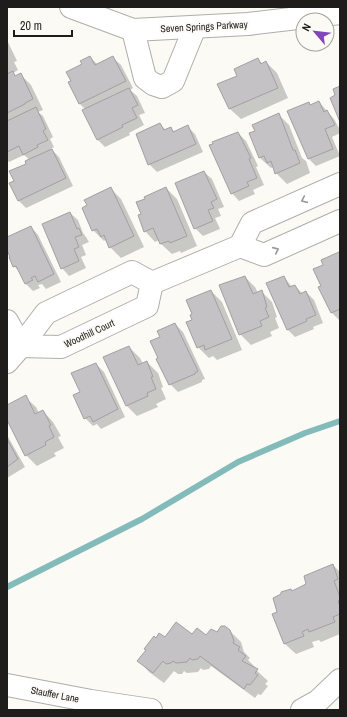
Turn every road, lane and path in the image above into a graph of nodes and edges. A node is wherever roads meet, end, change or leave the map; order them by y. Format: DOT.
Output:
graph roads {
  1 [pos="71,7"];
  2 [pos="340,13"];
  3 [pos="194,27"];
  4 [pos="133,30"];
  5 [pos="340,184"];
  6 [pos="340,221"];
  7 [pos="240,246"];
  8 [pos="152,283"];
  9 [pos="7,321"];
  10 [pos="14,346"];
  11 [pos="7,362"];
  12 [pos="340,680"];
  13 [pos="7,685"];
  14 [pos="151,710"];
  15 [pos="302,710"];
  1 -- 4 [label="street, Seven Springs Parkway"];
  2 -- 3 [label="street, Seven Springs Parkway"];
  3 -- 4 [label="street, Seven Springs Parkway"];
  3 -- 4 [label="street"];
  5 -- 7 [label="street, one-way"];
  7 -- 6 [label="street, one-way"];
  7 -- 8 [label="street"];
  8 -- 10 [label="street"];
  8 -- 10 [label="street, Woodhill Court"];
  9 -- 10 [label="street"];
  10 -- 11 [label="street"];
  12 -- 15 [label="street"];
  13 -- 14 [label="street, Stauffer Lane"];
}
